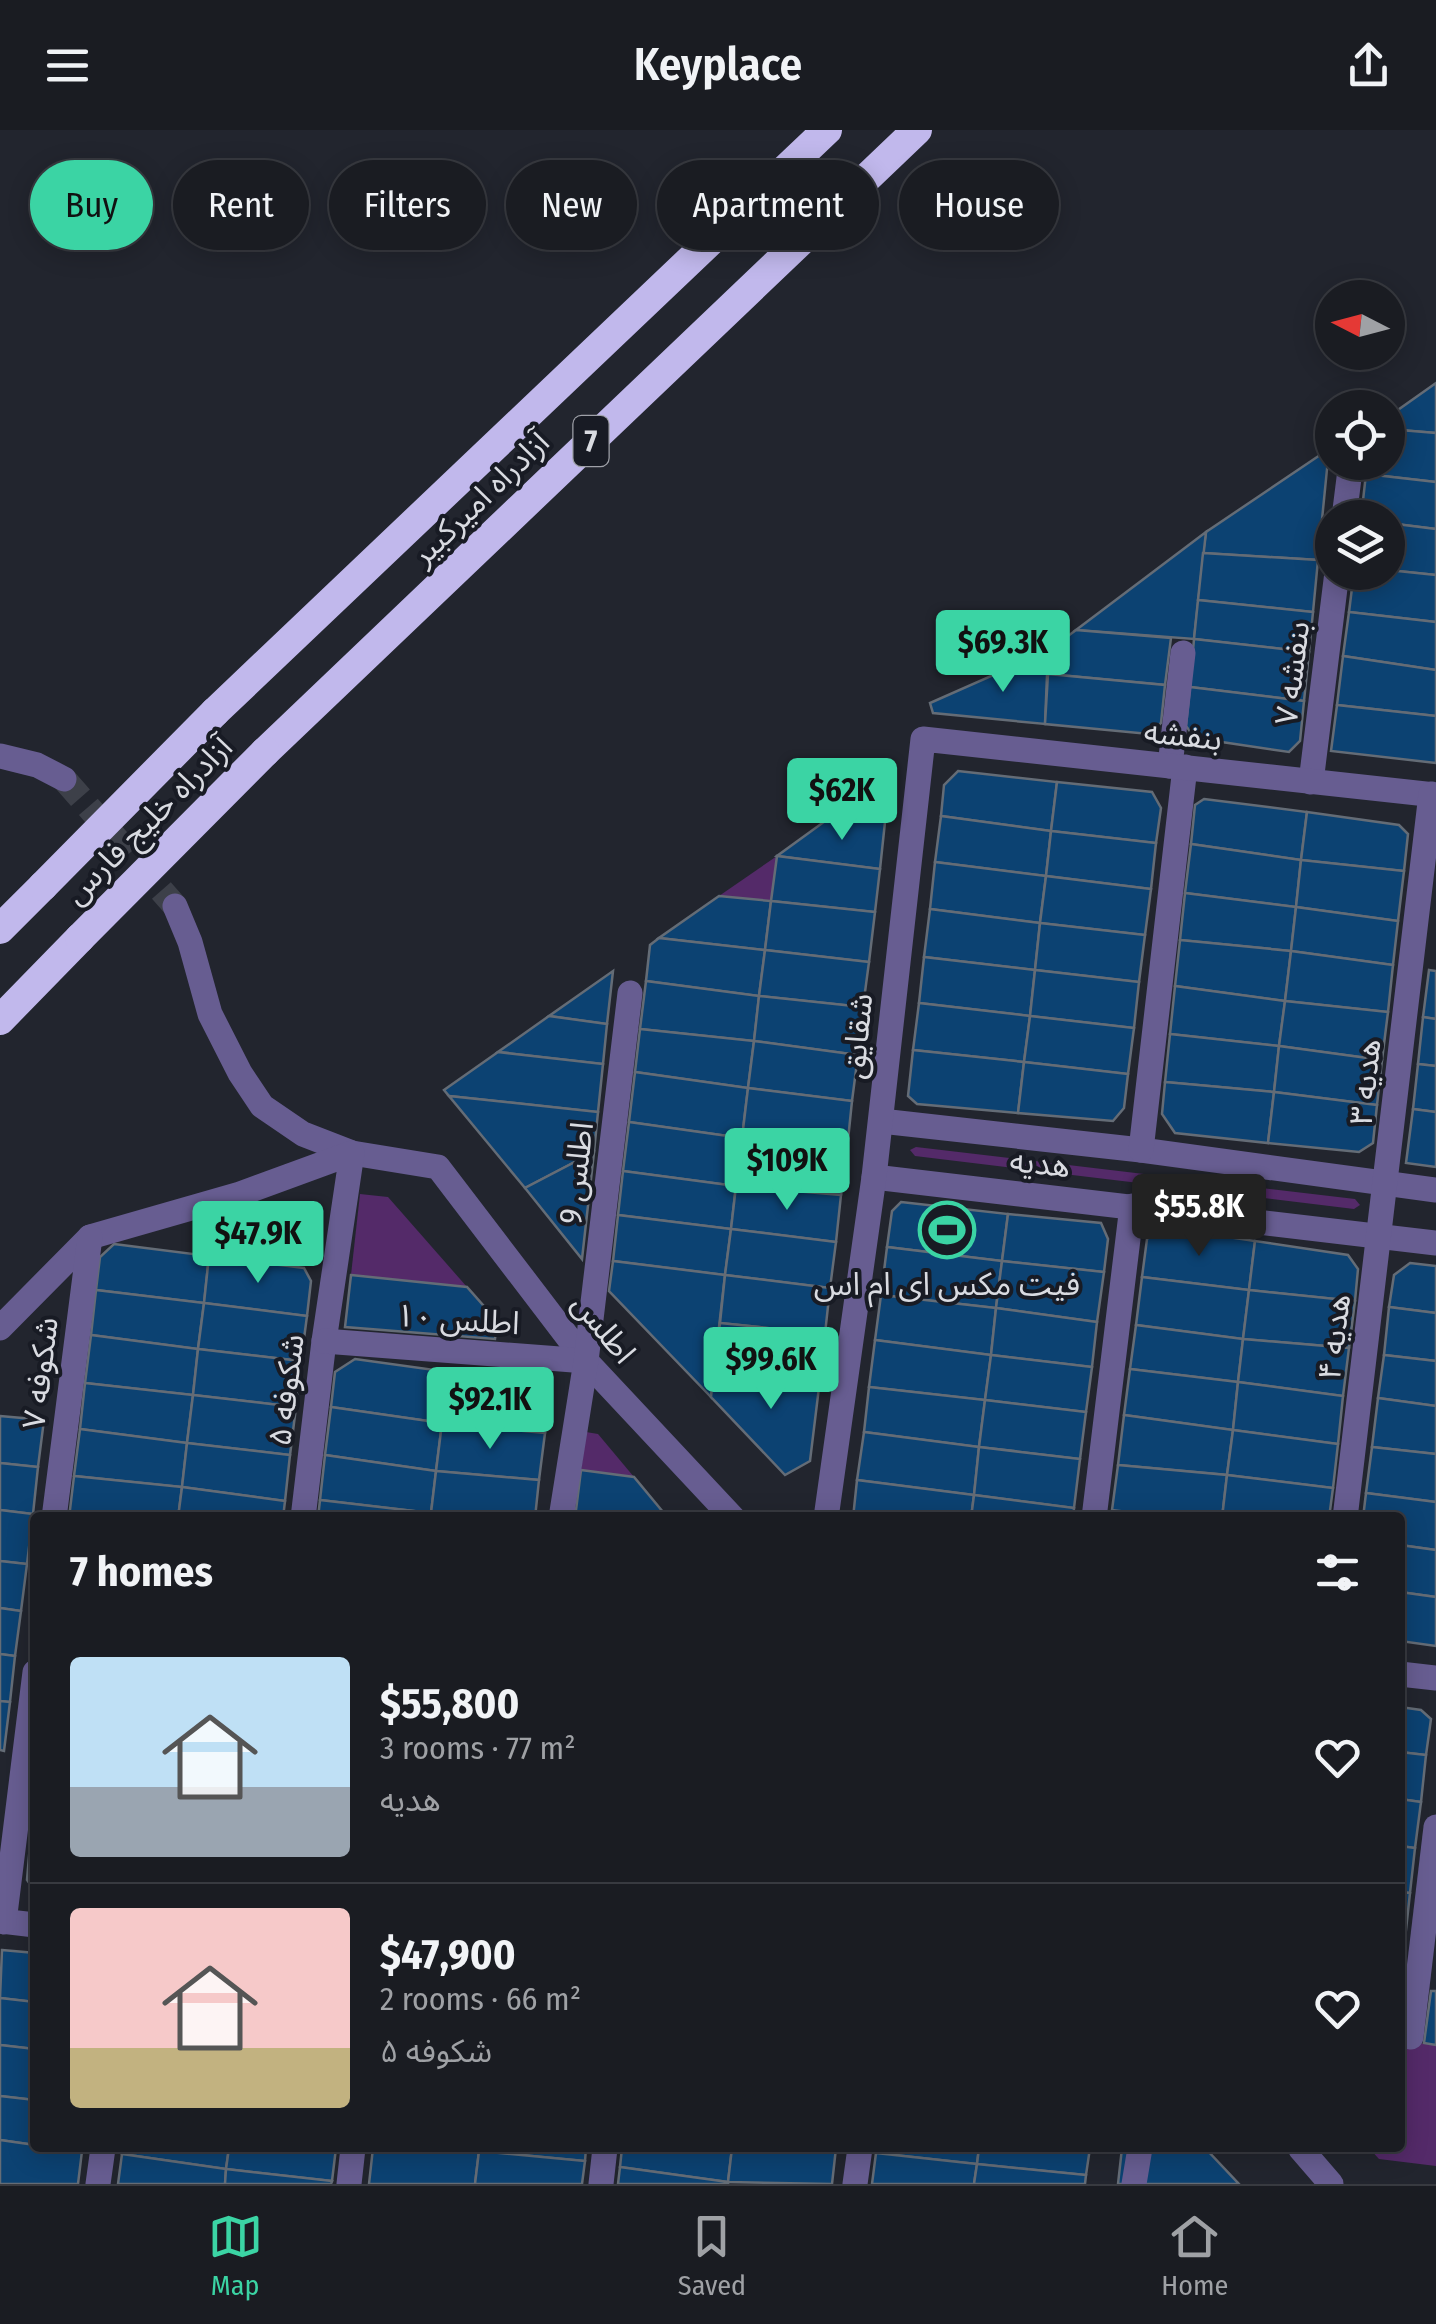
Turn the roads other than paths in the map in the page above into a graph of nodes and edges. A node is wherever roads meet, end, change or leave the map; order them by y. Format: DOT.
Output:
graph roads {
  1 [pos="828,130"];
  2 [pos="917,130"];
  3 [pos="1335,590"];
  4 [pos="1183,653"];
  5 [pos="215,712"];
  6 [pos="923,739"];
  7 [pos="265,752"];
  8 [pos="0,756"];
  9 [pos="1177,766"];
  10 [pos="64,779"];
  11 [pos="1311,782"];
  12 [pos="1434,795"];
  13 [pos="175,906"];
  14 [pos="0,929"];
  15 [pos="630,992"];
  16 [pos="0,1020"];
  17 [pos="881,1121"];
  18 [pos="1141,1150"];
  19 [pos="352,1152"];
  20 [pos="874,1177"];
  21 [pos="1387,1184"];
  22 [pos="1436,1190"];
  23 [pos="1132,1206"];
  24 [pos="90,1236"];
  25 [pos="1380,1236"];
  26 [pos="1436,1242"];
  27 [pos="0,1328"];
  28 [pos="324,1341"];
  29 [pos="586,1361"];
  30 [pos="55,1512"];
  31 [pos="305,1512"];
  32 [pos="562,1512"];
  33 [pos="727,1512"];
  34 [pos="827,1512"];
  35 [pos="1095,1512"];
  36 [pos="1346,1512"];
  37 [pos="1405,1675"];
  38 [pos="1436,1678"];
  39 [pos="30,1710"];
  40 [pos="1436,1827"];
  41 [pos="2,1921"];
  42 [pos="30,1924"];
  43 [pos="1411,2037"];
  44 [pos="102,2152"];
  45 [pos="353,2152"];
  46 [pos="605,2152"];
  47 [pos="859,2152"];
  48 [pos="1139,2152"];
  49 [pos="1304,2152"];
  50 [pos="98,2184"];
  51 [pos="349,2184"];
  52 [pos="601,2184"];
  53 [pos="855,2184"];
  54 [pos="1134,2184"];
  55 [pos="1332,2184"];
  1 -- 5 [label="highway, آزادراه امیرکبیر / 7"];
  2 -- 7 [label="highway, آزادراه امیرکبیر / 7"];
  3 -- 11 [label="street, بنفشه ۷"];
  4 -- 9 [label="street"];
  5 -- 14 [label="highway, آزادراه خلیج فارس / 7, bridge"];
  6 -- 9 [label="street, بنفشه"];
  6 -- 17 [label="street, شقایق"];
  7 -- 16 [label="highway, آزادراه خلیج فارس / 7, bridge"];
  8 -- 10 [label="street"];
  9 -- 11 [label="street, بنفشه"];
  9 -- 18 [label="street"];
  11 -- 12 [label="street, بنفشه"];
  12 -- 21 [label="street, هدیه ۳"];
  13 -- 19 [label="street"];
  15 -- 29 [label="street, اطلس 9"];
  17 -- 18 [label="street, هدیه"];
  17 -- 20 [label="street, شقایق"];
  18 -- 21 [label="street, هدیه"];
  19 -- 24 [label="street"];
  19 -- 28 [label="street, شکوفه ۵"];
  19 -- 29 [label="street, اطلس"];
  20 -- 23 [label="street, هدیه"];
  20 -- 34 [label="street, شقایق"];
  21 -- 22 [label="street, هدیه"];
  21 -- 25 [label="street, هدیه ۳"];
  23 -- 25 [label="street, هدیه"];
  23 -- 35 [label="street"];
  24 -- 27 [label="street"];
  24 -- 30 [label="street, شکوفه ۷"];
  25 -- 26 [label="street, هدیه"];
  25 -- 36 [label="street, هدیه ۴"];
  28 -- 29 [label="street, اطلس ۱۰"];
  28 -- 31 [label="street, شکوفه ۵"];
  29 -- 32 [label="street, اطلس 9"];
  29 -- 33 [label="street, اطلس"];
  37 -- 38 [label="street"];
  39 -- 41 [label="street"];
  40 -- 43 [label="street"];
  41 -- 42 [label="street"];
  44 -- 50 [label="street"];
  45 -- 51 [label="street"];
  46 -- 52 [label="street"];
  47 -- 53 [label="street"];
  48 -- 54 [label="street"];
  49 -- 55 [label="street"];
}
